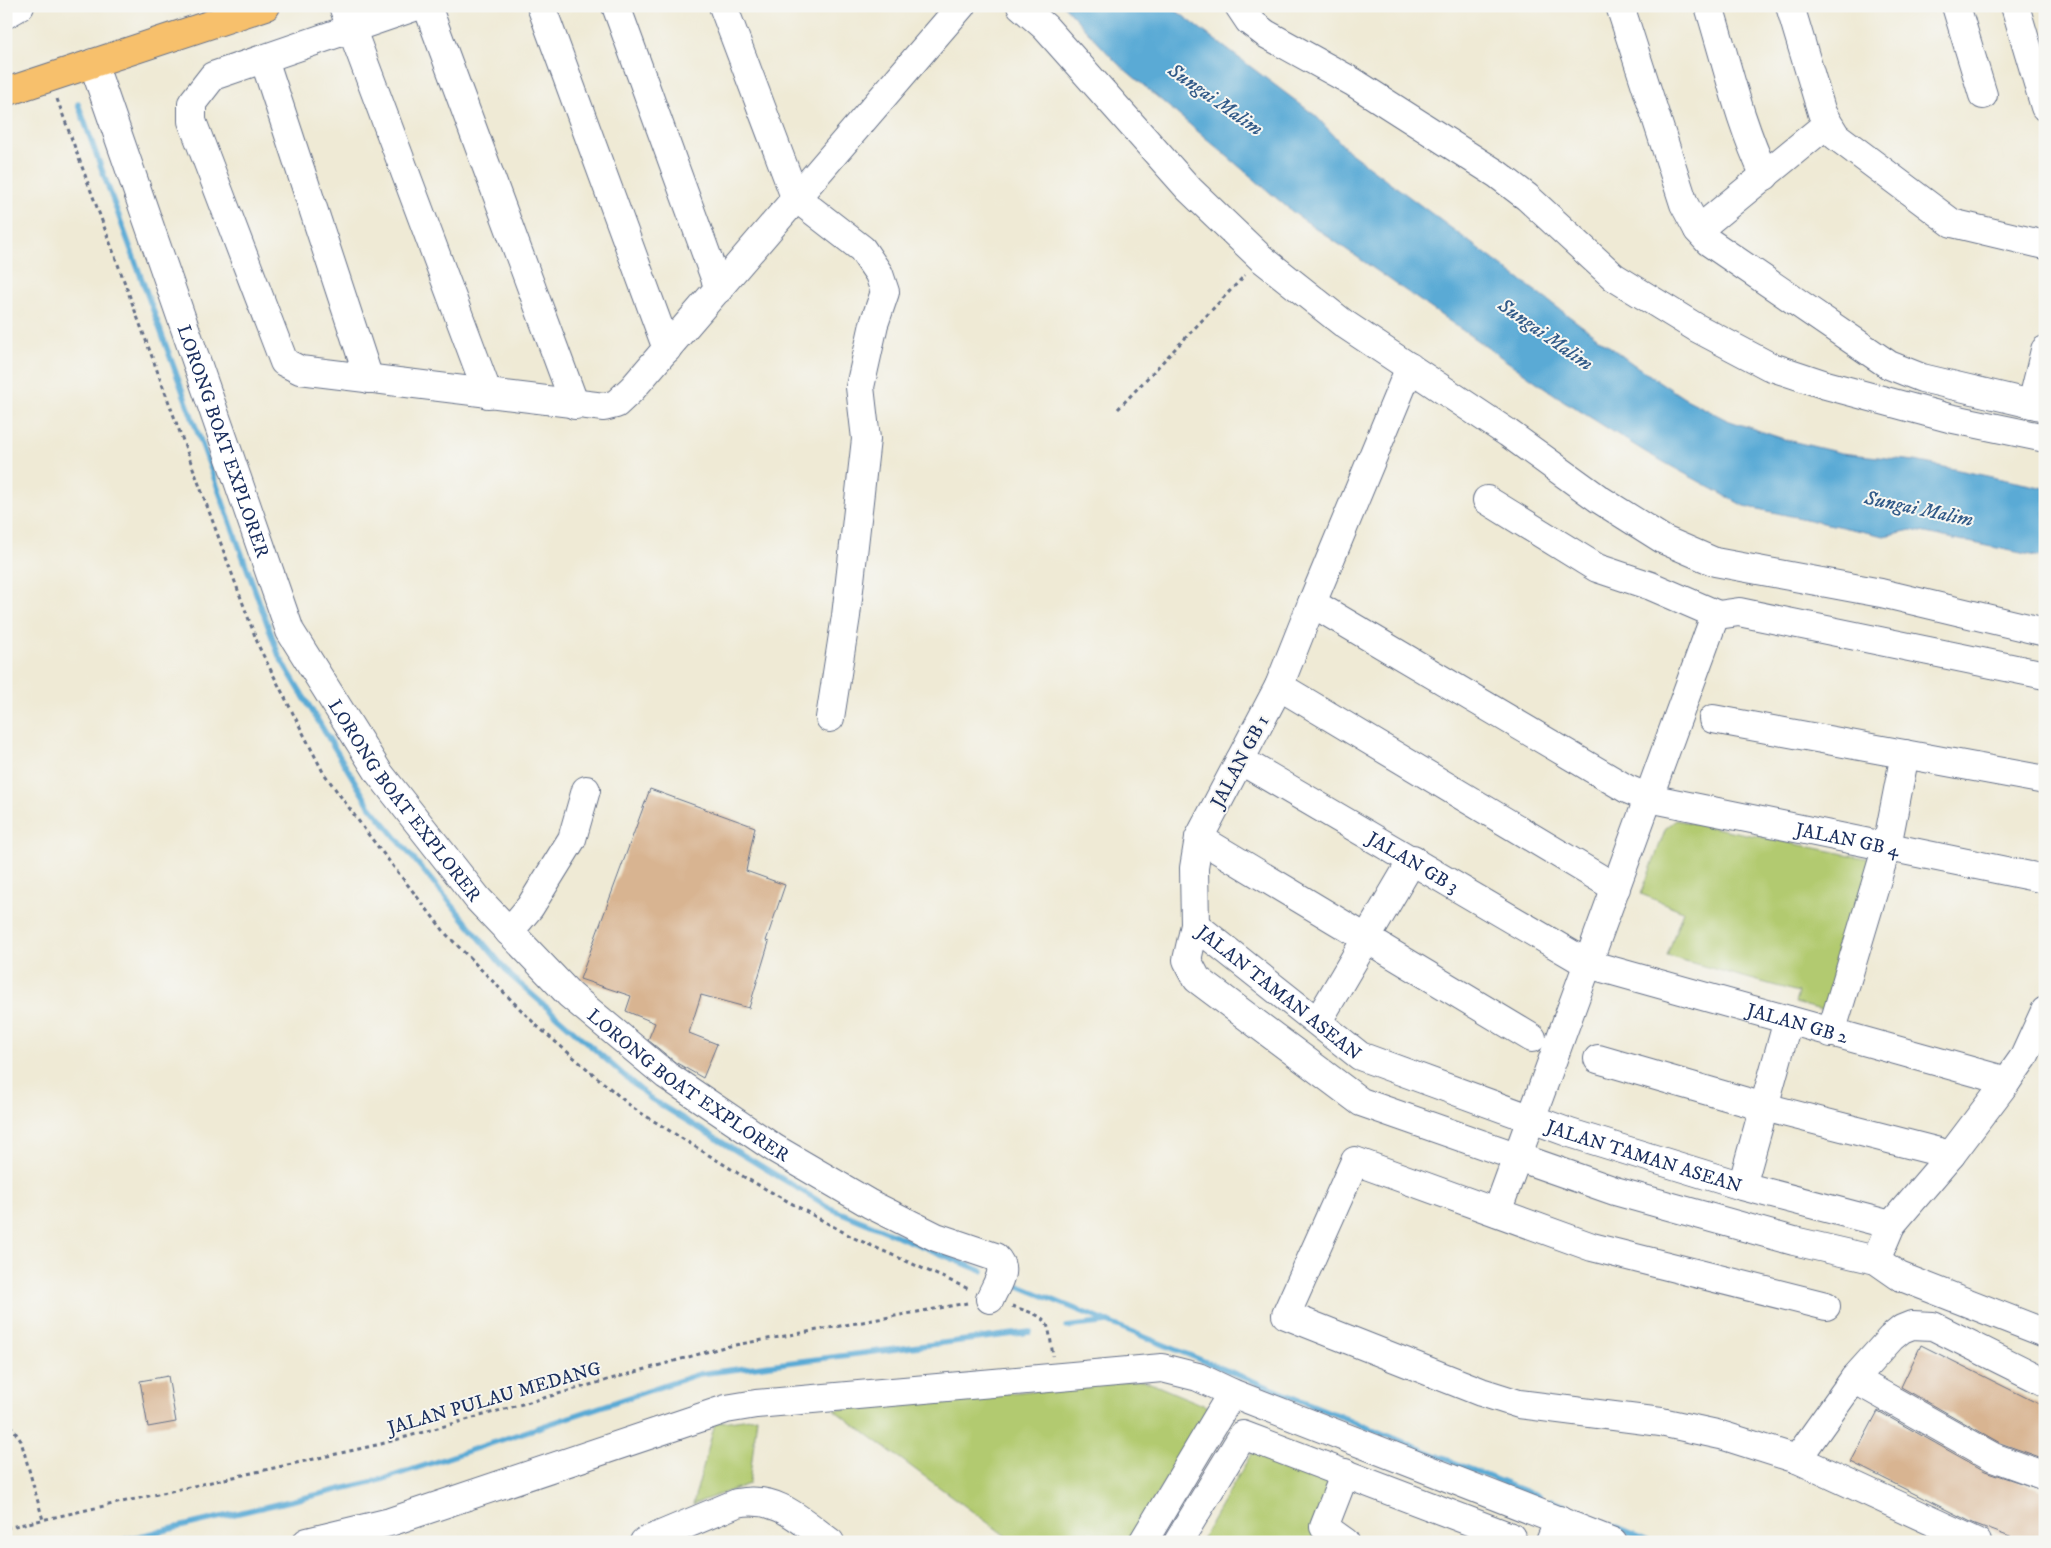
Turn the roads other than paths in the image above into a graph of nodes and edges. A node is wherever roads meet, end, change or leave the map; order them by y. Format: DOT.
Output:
graph roads {
  1 [pos="20,6"];
  2 [pos="266,6"];
  3 [pos="417,6"];
  4 [pos="427,6"];
  5 [pos="540,6"];
  6 [pos="616,6"];
  7 [pos="723,6"];
  8 [pos="961,6"];
  9 [pos="1021,6"];
  10 [pos="1239,6"];
  11 [pos="1709,6"];
  12 [pos="1790,6"];
  13 [pos="1956,6"];
  14 [pos="2015,6"];
  15 [pos="1622,7"];
  16 [pos="6,14"];
  17 [pos="347,18"];
  18 [pos="264,59"];
  19 [pos="93,63"];
  20 [pos="6,92"];
  21 [pos="1983,95"];
  22 [pos="2045,107"];
  23 [pos="1827,124"];
  24 [pos="1765,176"];
  25 [pos="795,197"];
  26 [pos="1698,230"];
  27 [pos="2045,245"];
  28 [pos="719,289"];
  29 [pos="667,349"];
  30 [pos="2045,350"];
  31 [pos="1410,367"];
  32 [pos="370,379"];
  33 [pos="488,394"];
  34 [pos="575,404"];
  35 [pos="2039,406"];
  36 [pos="2045,438"];
  37 [pos="1486,500"];
  38 [pos="1312,603"];
  39 [pos="1718,615"];
  40 [pos="2045,632"];
  41 [pos="2045,675"];
  42 [pos="1279,686"];
  43 [pos="830,718"];
  44 [pos="1713,719"];
  45 [pos="1905,754"];
  46 [pos="1240,760"];
  47 [pos="2045,780"];
  48 [pos="586,790"];
  49 [pos="1649,798"];
  50 [pos="1199,838"];
  51 [pos="1887,846"];
  52 [pos="1413,859"];
  53 [pos="2045,879"];
  54 [pos="1616,888"];
  55 [pos="1195,925"];
  56 [pos="510,932"];
  57 [pos="1367,937"];
  58 [pos="1588,964"];
  59 [pos="2045,1011"];
  60 [pos="1788,1020"];
  61 [pos="1318,1021"];
  62 [pos="1831,1033"];
  63 [pos="1532,1038"];
  64 [pos="1598,1059"];
  65 [pos="2007,1081"];
  66 [pos="1764,1107"];
  67 [pos="1532,1119"];
  68 [pos="1951,1155"];
  69 [pos="1518,1157"];
  70 [pos="1742,1186"];
  71 [pos="1497,1212"];
  72 [pos="1891,1225"];
  73 [pos="1876,1260"];
  74 [pos="990,1299"];
  75 [pos="1826,1306"];
  76 [pos="2045,1334"];
  77 [pos="1854,1379"];
  78 [pos="2045,1382"];
  79 [pos="1232,1393"];
  80 [pos="1797,1459"];
  81 [pos="1345,1474"];
  82 [pos="2045,1476"];
  83 [pos="1554,1531"];
  84 [pos="1510,1540"];
  85 [pos="307,1542"];
  86 [pos="644,1542"];
  87 [pos="830,1542"];
  88 [pos="1143,1542"];
  89 [pos="1178,1542"];
  90 [pos="1345,1542"];
  91 [pos="1613,1542"];
  92 [pos="1977,1542"];
  1 -- 16 [label="street"];
  2 -- 19 [label="main road"];
  3 -- 17 [label="street"];
  4 -- 34 [label="street"];
  5 -- 29 [label="street"];
  6 -- 28 [label="street"];
  7 -- 25 [label="street"];
  8 -- 25 [label="street"];
  9 -- 31 [label="street"];
  10 -- 36 [label="street"];
  11 -- 24 [label="street"];
  12 -- 23 [label="street"];
  13 -- 21 [label="street"];
  14 -- 22 [label="street"];
  15 -- 26 [label="street"];
  17 -- 18 [label="street"];
  17 -- 33 [label="street"];
  18 -- 32 [label="street"];
  18 -- 32 [label="street"];
  19 -- 20 [label="main road"];
  19 -- 56 [label="street, LORONG BOAT EXPLORER"];
  23 -- 24 [label="street"];
  23 -- 27 [label="street"];
  24 -- 26 [label="street"];
  25 -- 28 [label="street"];
  25 -- 43 [label="street"];
  26 -- 35 [label="street"];
  28 -- 29 [label="street"];
  29 -- 34 [label="street"];
  30 -- 35 [label="street"];
  31 -- 38 [label="street, JALAN GB 1"];
  31 -- 40 [label="street"];
  32 -- 33 [label="street"];
  33 -- 34 [label="street"];
  37 -- 39 [label="street"];
  38 -- 42 [label="street, JALAN GB 1"];
  38 -- 49 [label="street, JALAN GB 4"];
  39 -- 41 [label="street"];
  39 -- 49 [label="street"];
  42 -- 46 [label="street, JALAN GB 1"];
  42 -- 54 [label="street"];
  44 -- 45 [label="street"];
  45 -- 47 [label="street"];
  45 -- 51 [label="street"];
  46 -- 50 [label="street, JALAN GB 1"];
  46 -- 52 [label="street, JALAN GB 3"];
  48 -- 56 [label="street"];
  49 -- 51 [label="street, JALAN GB 4"];
  49 -- 54 [label="street"];
  50 -- 55 [label="street, JALAN GB 1"];
  50 -- 57 [label="street"];
  51 -- 53 [label="street, JALAN GB 4"];
  51 -- 62 [label="street"];
  52 -- 57 [label="street"];
  52 -- 58 [label="street, JALAN GB 3"];
  54 -- 58 [label="street"];
  55 -- 61 [label="street, JALAN TAMAN ASEAN"];
  55 -- 69 [label="street, JALAN TAMAN ASEAN"];
  56 -- 74 [label="street, LORONG BOAT EXPLORER"];
  57 -- 61 [label="street"];
  57 -- 63 [label="street"];
  58 -- 60 [label="street, JALAN GB 2"];
  58 -- 67 [label="street"];
  59 -- 65 [label="street"];
  60 -- 62 [label="street, JALAN GB 2"];
  60 -- 66 [label="street"];
  61 -- 67 [label="street, JALAN TAMAN ASEAN"];
  62 -- 65 [label="street, JALAN GB 2"];
  64 -- 66 [label="street"];
  65 -- 68 [label="street"];
  66 -- 68 [label="street"];
  66 -- 70 [label="street"];
  67 -- 69 [label="street"];
  67 -- 70 [label="street, JALAN TAMAN ASEAN"];
  68 -- 72 [label="street"];
  69 -- 71 [label="street"];
  69 -- 73 [label="street, JALAN TAMAN ASEAN"];
  70 -- 72 [label="street, JALAN TAMAN ASEAN"];
  71 -- 75 [label="street"];
  71 -- 80 [label="street"];
  72 -- 73 [label="street"];
  73 -- 76 [label="street, JALAN TAMAN ASEAN"];
  77 -- 78 [label="street"];
  77 -- 80 [label="street"];
  77 -- 82 [label="street"];
  79 -- 83 [label="street"];
  79 -- 85 [label="street"];
  79 -- 88 [label="street"];
  80 -- 92 [label="street"];
  81 -- 84 [label="street"];
  81 -- 89 [label="street"];
  81 -- 90 [label="street"];
  83 -- 91 [label="street"];
  86 -- 87 [label="street"];
}
